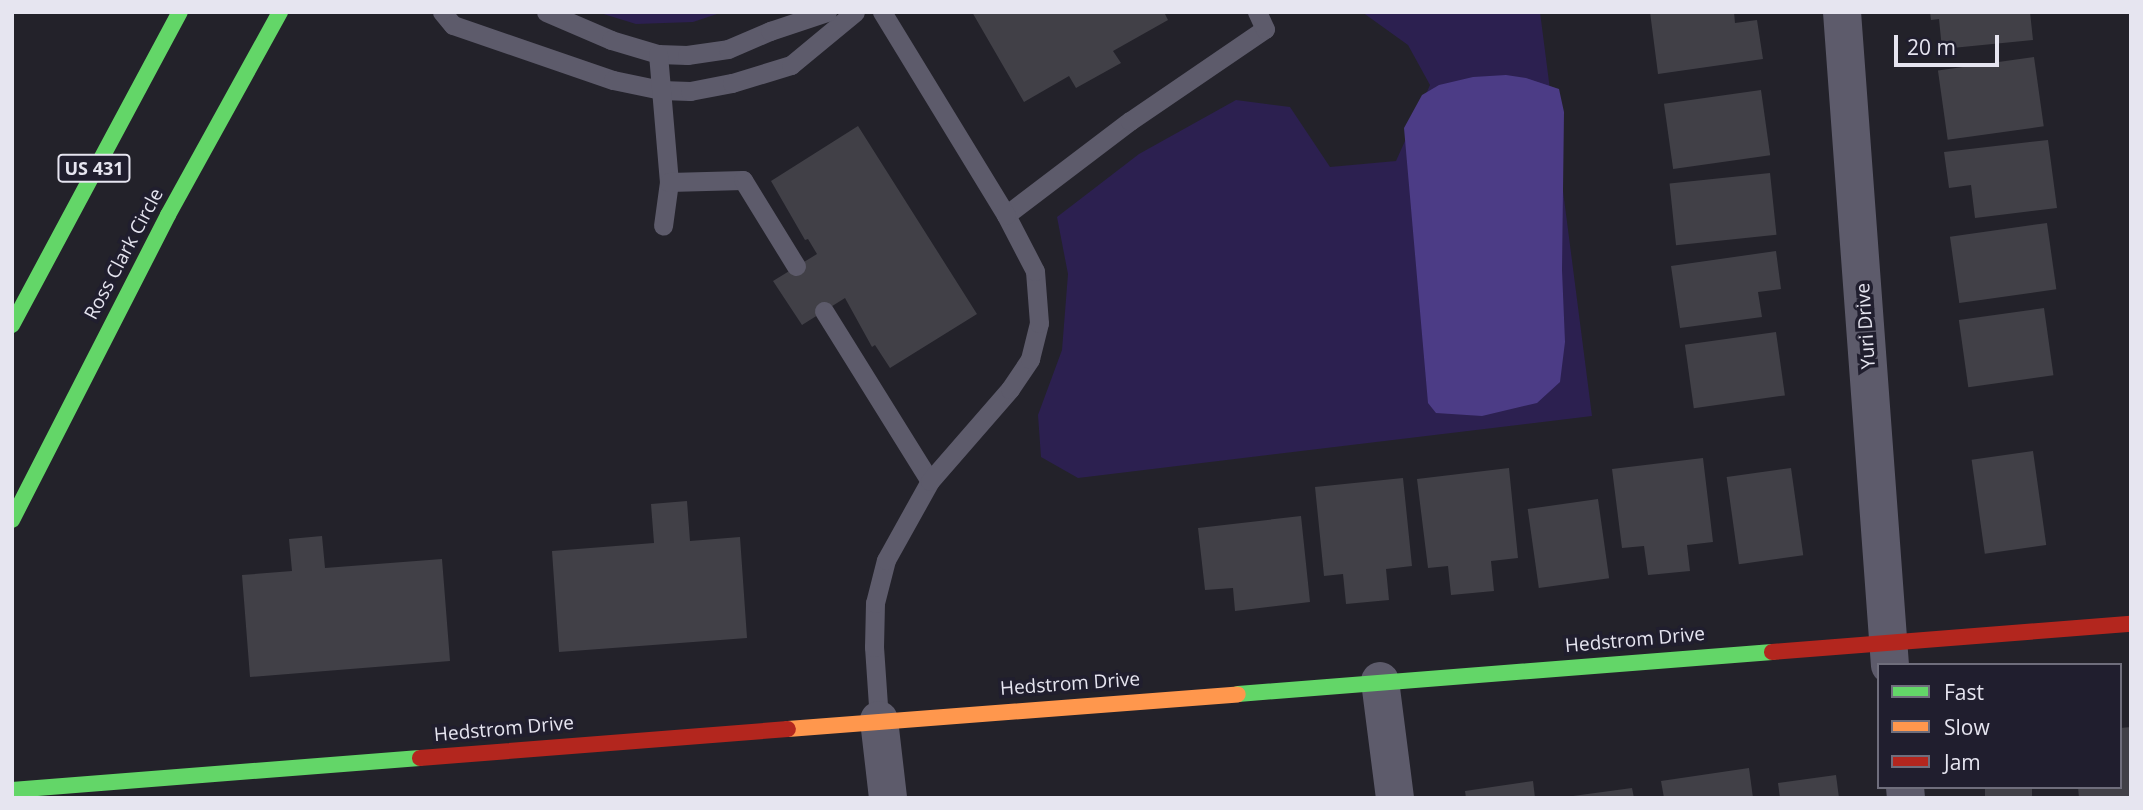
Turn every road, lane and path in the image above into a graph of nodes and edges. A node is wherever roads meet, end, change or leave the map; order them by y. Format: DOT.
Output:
graph roads {
  1 [pos="180,12"];
  2 [pos="280,12"];
  3 [pos="442,12"];
  4 [pos="546,12"];
  5 [pos="827,12"];
  6 [pos="855,12"];
  7 [pos="881,12"];
  8 [pos="1257,12"];
  9 [pos="1842,12"];
  10 [pos="658,54"];
  11 [pos="661,90"];
  12 [pos="669,182"];
  13 [pos="1006,215"];
  14 [pos="663,226"];
  15 [pos="796,267"];
  16 [pos="824,311"];
  17 [pos="12,325"];
  18 [pos="930,481"];
  19 [pos="12,520"];
  20 [pos="2131,624"];
  21 [pos="1889,653"];
  22 [pos="1380,681"];
  23 [pos="879,720"];
  24 [pos="12,790"];
  25 [pos="888,798"];
  26 [pos="1395,798"];
  1 -- 17 [label="main road, US 431"];
  2 -- 19 [label="main road, Ross Clark Circle"];
  3 -- 11 [label="lane"];
  4 -- 10 [label="lane"];
  5 -- 10 [label="lane"];
  6 -- 11 [label="lane"];
  7 -- 13 [label="lane"];
  8 -- 13 [label="lane"];
  9 -- 21 [label="street, Yuri Drive"];
  10 -- 11 [label="lane"];
  11 -- 12 [label="lane"];
  12 -- 14 [label="lane"];
  12 -- 15 [label="lane"];
  13 -- 18 [label="lane"];
  16 -- 18 [label="lane"];
  18 -- 23 [label="lane"];
  20 -- 21 [label="main road, Hedstrom Drive"];
  21 -- 22 [label="main road, Hedstrom Drive"];
  22 -- 23 [label="main road, Hedstrom Drive"];
  22 -- 26 [label="street"];
  23 -- 24 [label="main road, Hedstrom Drive"];
  23 -- 25 [label="street"];
}
